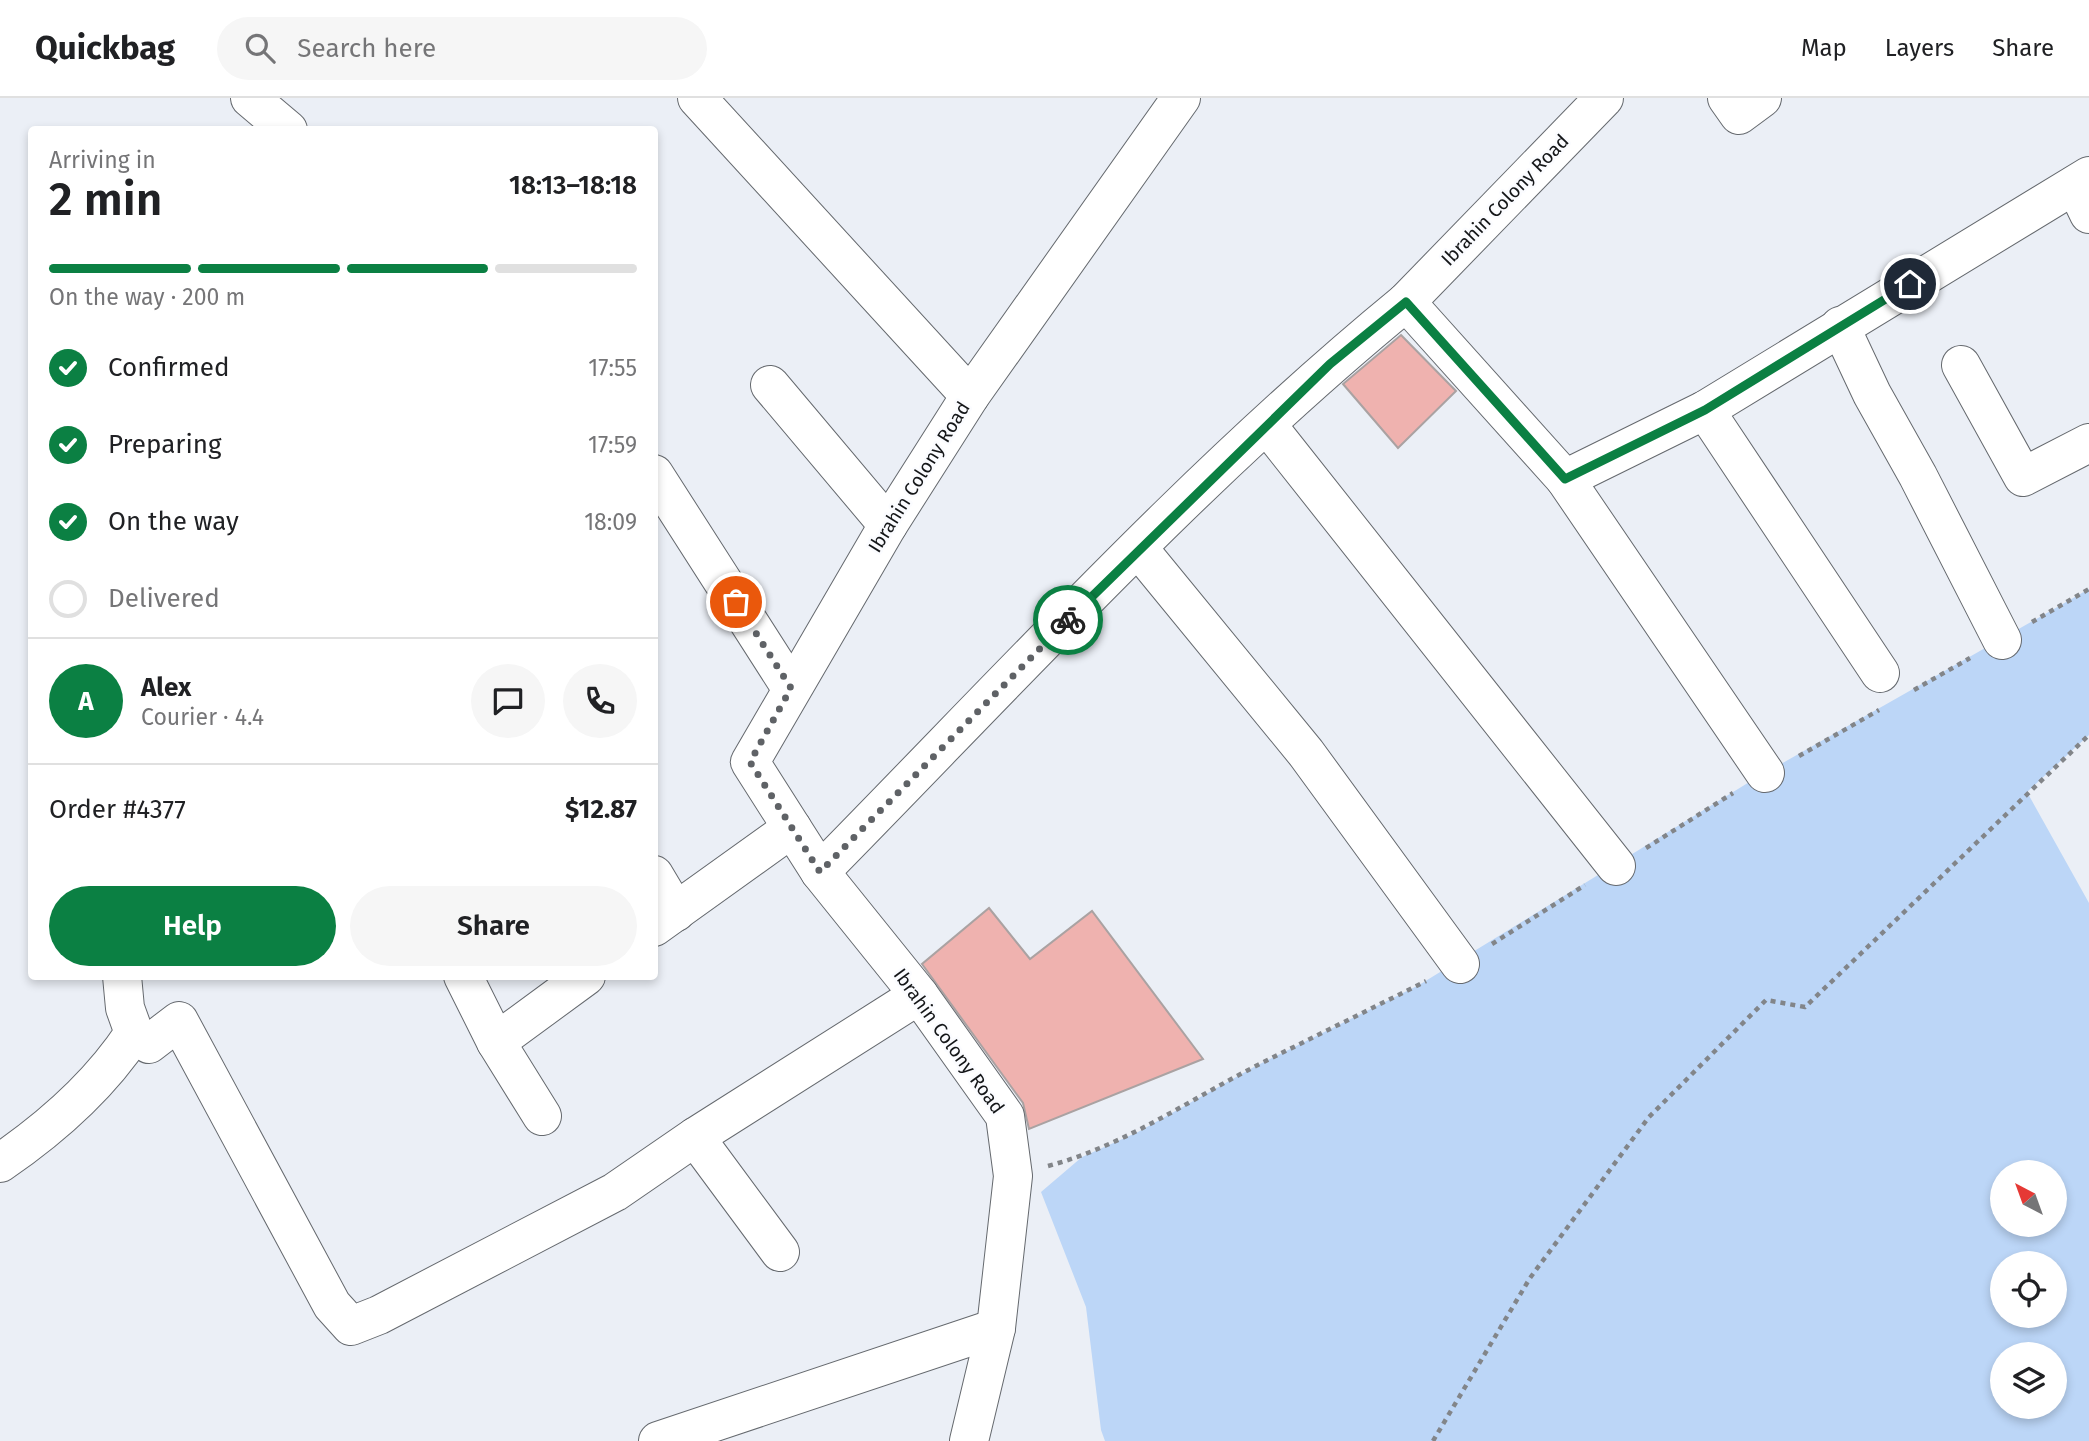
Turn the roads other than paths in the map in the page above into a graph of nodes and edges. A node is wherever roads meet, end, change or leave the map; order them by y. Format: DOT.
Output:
graph roads {
  1 [pos="250,98"];
  2 [pos="697,98"];
  3 [pos="1181,98"];
  4 [pos="1604,98"];
  5 [pos="1727,98"];
  6 [pos="1762,98"];
  7 [pos="283,126"];
  8 [pos="2084,192"];
  9 [pos="1406,302"];
  10 [pos="1840,326"];
  11 [pos="1961,365"];
  12 [pos="770,385"];
  13 [pos="970,396"];
  14 [pos="1705,410"];
  15 [pos="1266,425"];
  16 [pos="2089,443"];
  17 [pos="1565,479"];
  18 [pos="658,480"];
  19 [pos="888,525"];
  20 [pos="1139,548"];
  21 [pos="2002,640"];
  22 [pos="791,688"];
  23 [pos="1889,692"];
  24 [pos="1765,773"];
  25 [pos="792,828"];
  26 [pos="1616,866"];
  27 [pos="820,872"];
  28 [pos="658,891"];
  29 [pos="665,919"];
  30 [pos="1460,964"];
  31 [pos="122,980"];
  32 [pos="465,980"];
  33 [pos="581,980"];
  34 [pos="919,995"];
  35 [pos="134,1033"];
  36 [pos="496,1042"];
  37 [pos="542,1116"];
  38 [pos="695,1137"];
  39 [pos="0,1163"];
  40 [pos="780,1252"];
  41 [pos="996,1328"];
  42 [pos="658,1441"];
  43 [pos="969,1441"];
  1 -- 7 [label="street"];
  2 -- 13 [label="street"];
  3 -- 13 [label="street, Ibrahin Colony Road"];
  4 -- 9 [label="street, Ibrahin Colony Road"];
  5 -- 6 [label="street"];
  8 -- 10 [label="street"];
  9 -- 15 [label="street, Ibrahin Colony Road"];
  9 -- 17 [label="street"];
  10 -- 14 [label="street"];
  10 -- 21 [label="street"];
  11 -- 16 [label="street"];
  12 -- 19 [label="street"];
  13 -- 19 [label="street, Ibrahin Colony Road"];
  14 -- 17 [label="street"];
  14 -- 23 [label="street"];
  15 -- 20 [label="street, Ibrahin Colony Road"];
  15 -- 26 [label="street"];
  17 -- 24 [label="street"];
  18 -- 22 [label="street"];
  19 -- 22 [label="street, Ibrahin Colony Road"];
  20 -- 27 [label="street, Ibrahin Colony Road"];
  20 -- 30 [label="street"];
  22 -- 25 [label="street, Ibrahin Colony Road"];
  25 -- 27 [label="street, Ibrahin Colony Road"];
  25 -- 29 [label="street"];
  27 -- 34 [label="street, Ibrahin Colony Road"];
  28 -- 29 [label="street"];
  31 -- 35 [label="street"];
  32 -- 36 [label="street"];
  33 -- 36 [label="street"];
  34 -- 38 [label="street"];
  34 -- 41 [label="street, Ibrahin Colony Road"];
  35 -- 38 [label="street"];
  35 -- 39 [label="street"];
  36 -- 37 [label="street"];
  38 -- 40 [label="street"];
  41 -- 42 [label="street"];
  41 -- 43 [label="street, Ibrahin Colony Road"];
}
